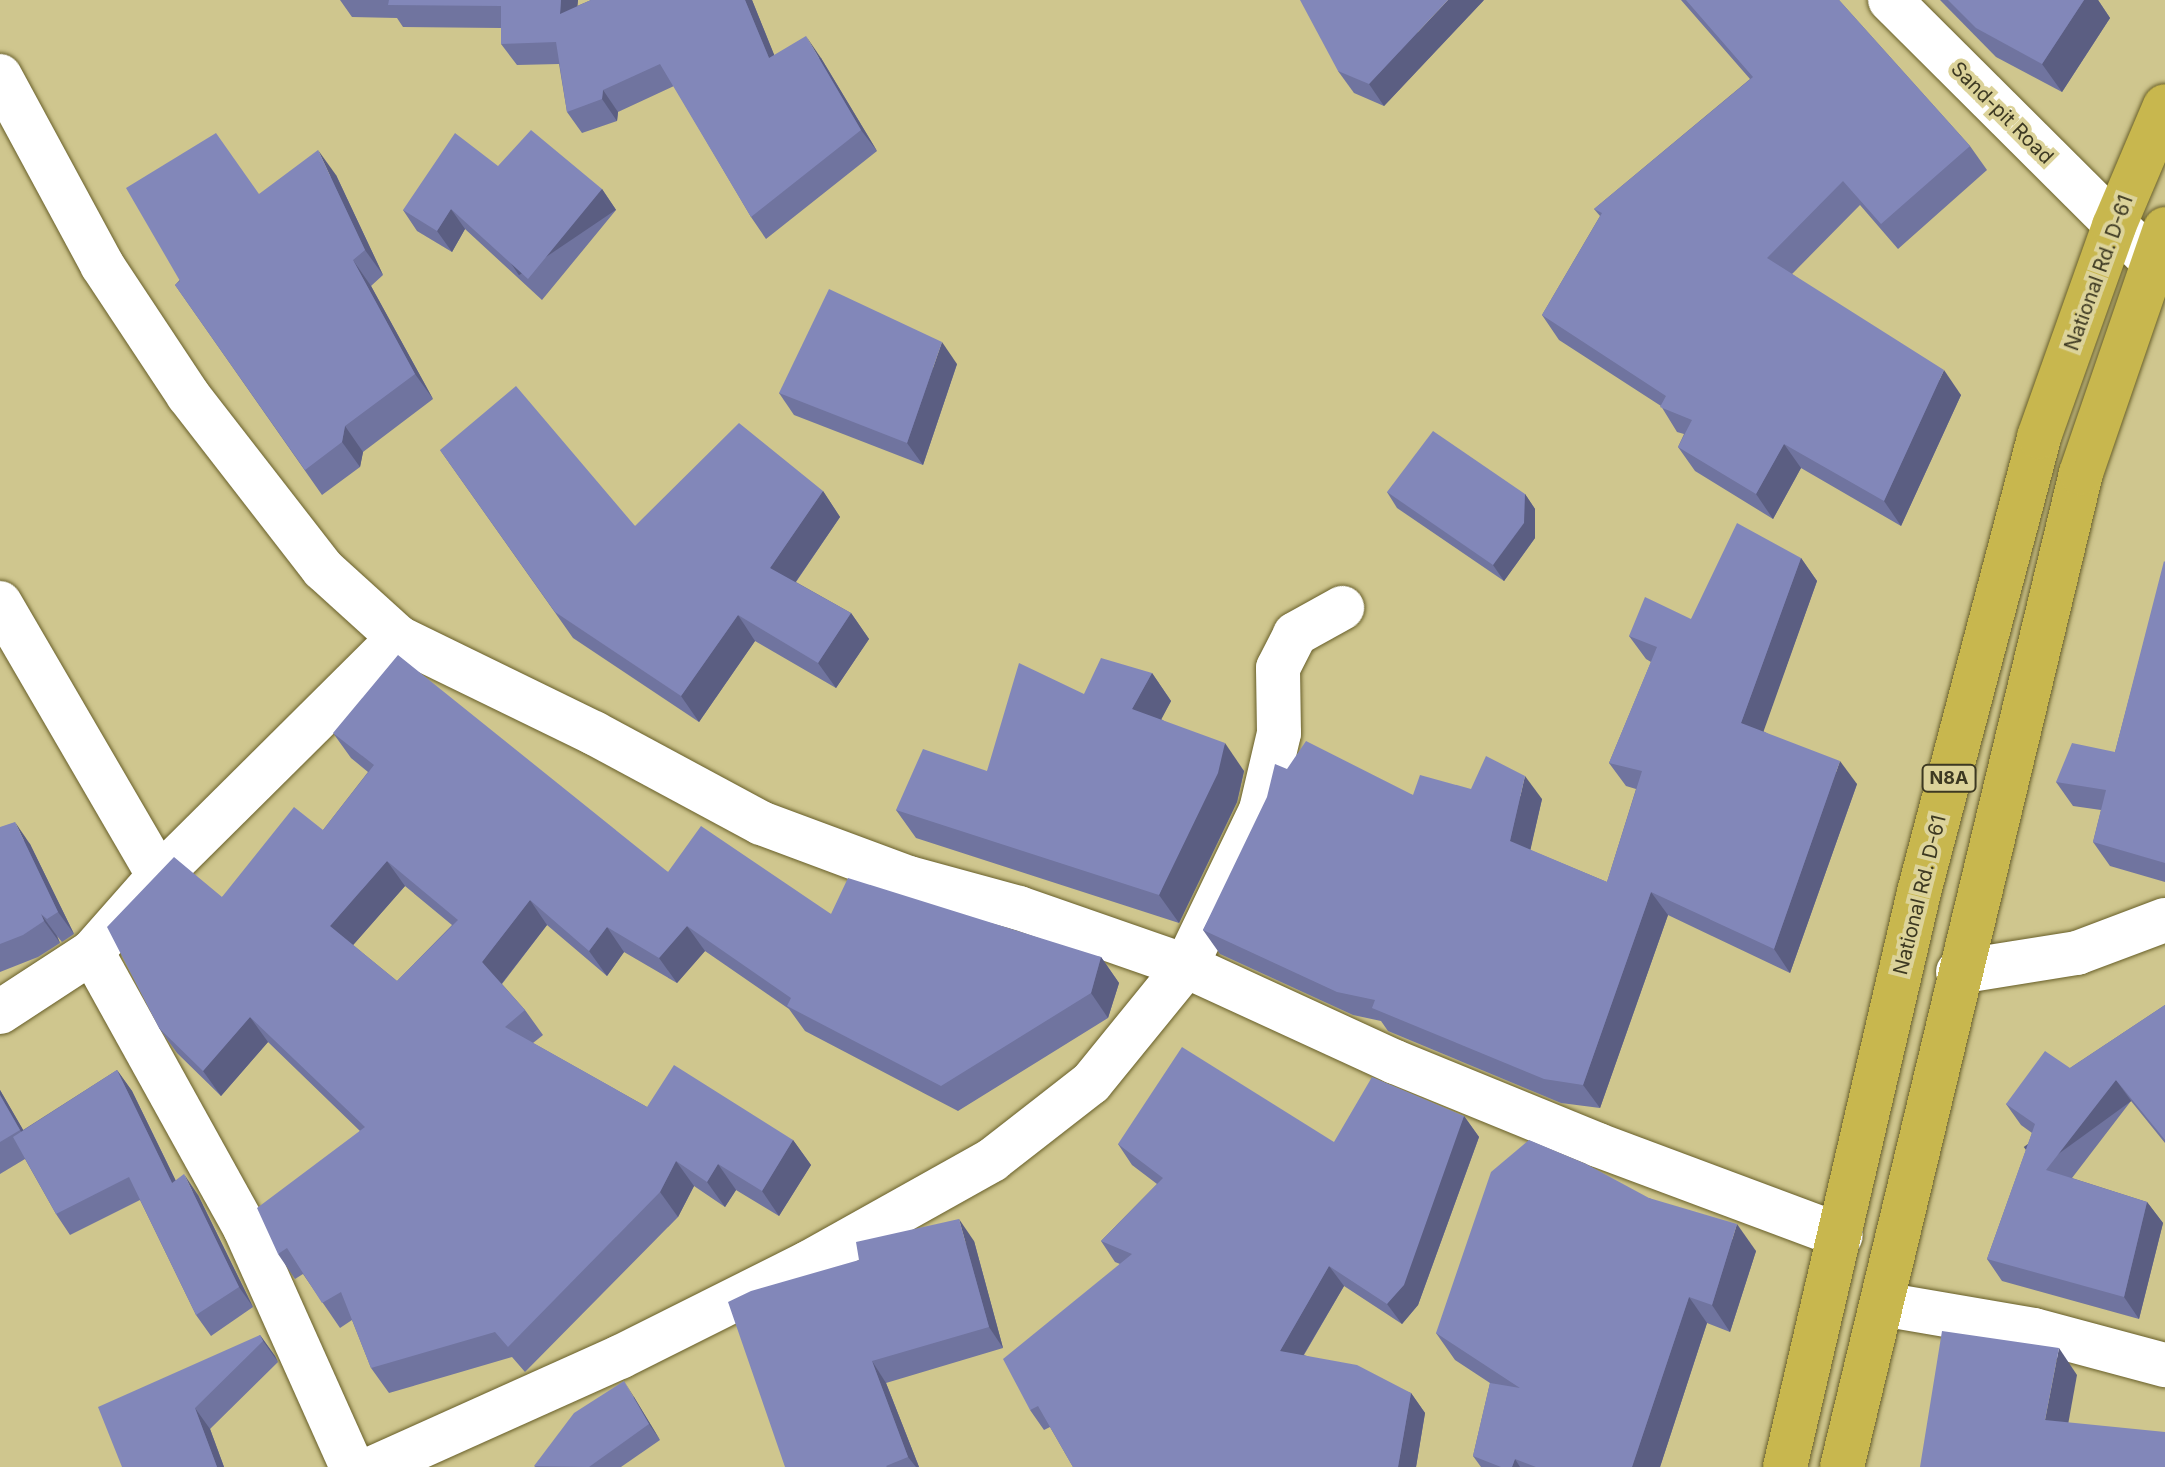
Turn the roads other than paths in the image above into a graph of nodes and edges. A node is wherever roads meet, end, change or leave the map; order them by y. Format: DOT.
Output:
graph roads {
  1 [pos="1890,0"];
  2 [pos="0,76"];
  3 [pos="2165,106"];
  4 [pos="2114,226"];
  5 [pos="2159,245"];
  6 [pos="0,603"];
  7 [pos="1342,608"];
  8 [pos="399,638"];
  9 [pos="159,876"];
  10 [pos="2165,920"];
  11 [pos="92,952"];
  12 [pos="1186,966"];
  13 [pos="1958,972"];
  14 [pos="0,1012"];
  15 [pos="1841,1236"];
  16 [pos="1882,1304"];
  17 [pos="2165,1365"];
  18 [pos="352,1467"];
  19 [pos="375,1467"];
  20 [pos="1785,1467"];
  21 [pos="1842,1467"];
  1 -- 4 [label="street, Sand-pit Road"];
  2 -- 8 [label="street"];
  3 -- 4 [label="highway, National Rd. D-61 / N8A"];
  4 -- 5 [label="street, Sand-pit Road"];
  4 -- 15 [label="highway, National Rd. D-61 / N8A"];
  5 -- 13 [label="highway, N8A"];
  6 -- 9 [label="street"];
  7 -- 12 [label="street"];
  8 -- 9 [label="street"];
  8 -- 12 [label="street"];
  9 -- 11 [label="street"];
  10 -- 13 [label="street"];
  11 -- 14 [label="street"];
  11 -- 18 [label="street"];
  12 -- 15 [label="street"];
  12 -- 19 [label="street"];
  13 -- 16 [label="highway, N8A"];
  15 -- 20 [label="highway, National Rd. D-61 / N8A"];
  16 -- 17 [label="street"];
  16 -- 21 [label="highway, N8A"];
}
